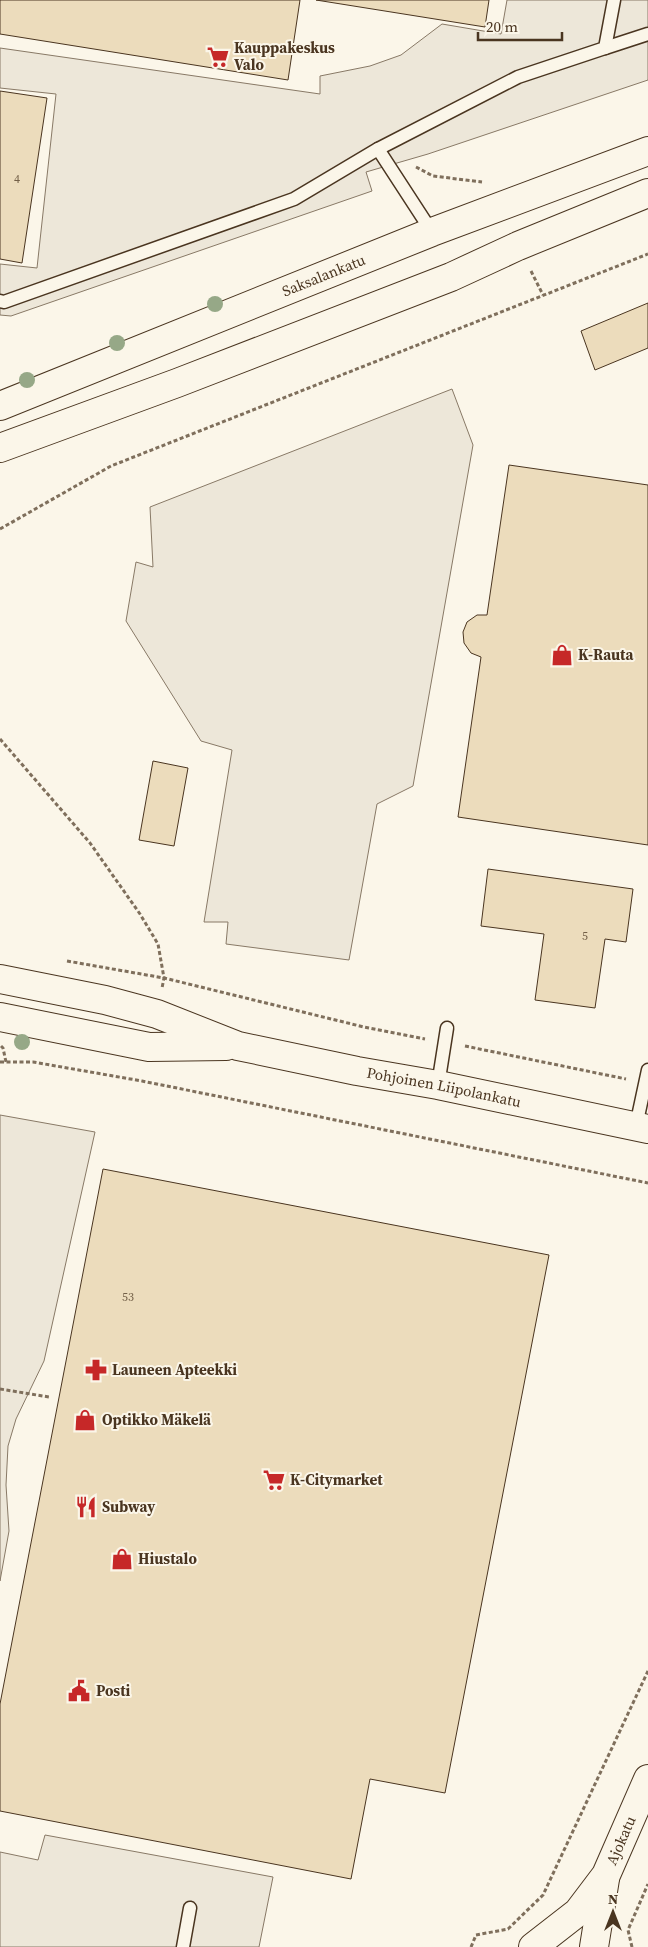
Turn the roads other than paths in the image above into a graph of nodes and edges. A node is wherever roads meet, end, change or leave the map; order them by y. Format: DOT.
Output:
graph roads {
  1 [pos="614,0"];
  2 [pos="648,34"];
  3 [pos="605,48"];
  4 [pos="378,149"];
  5 [pos="648,151"];
  6 [pos="648,193"];
  7 [pos="432,232"];
  8 [pos="0,301"];
  9 [pos="0,406"];
  10 [pos="0,448"];
  11 [pos="0,979"];
  12 [pos="0,1017"];
  13 [pos="447,1028"];
  14 [pos="238,1046"];
  15 [pos="647,1076"];
  16 [pos="438,1085"];
  17 [pos="642,1128"];
  18 [pos="648,1779"];
  19 [pos="606,1875"];
  20 [pos="190,1908"];
  21 [pos="184,1947"];
  22 [pos="534,1947"];
  23 [pos="545,1947"];
  24 [pos="553,1947"];
  25 [pos="594,1947"];
  1 -- 3 [label="lane"];
  2 -- 3 [label="lane"];
  3 -- 4 [label="lane"];
  4 -- 7 [label="lane"];
  4 -- 8 [label="lane"];
  5 -- 7 [label="main road, Saksalankatu"];
  6 -- 10 [label="main road"];
  7 -- 9 [label="main road, Saksalankatu"];
  11 -- 14 [label="main road, Pohjoinen Liipolankatu"];
  12 -- 14 [label="main road, Pohjoinen Liipolankatu"];
  13 -- 16 [label="lane"];
  14 -- 16 [label="main road, Pohjoinen Liipolankatu"];
  15 -- 17 [label="lane"];
  16 -- 17 [label="main road, Pohjoinen Liipolankatu"];
  18 -- 19 [label="main road, Ajokatu"];
  19 -- 22 [label="main road, Ajokatu"];
  19 -- 25 [label="main road, Ajokatu"];
  20 -- 21 [label="lane"];
  23 -- 24 [label="main road"];
}
